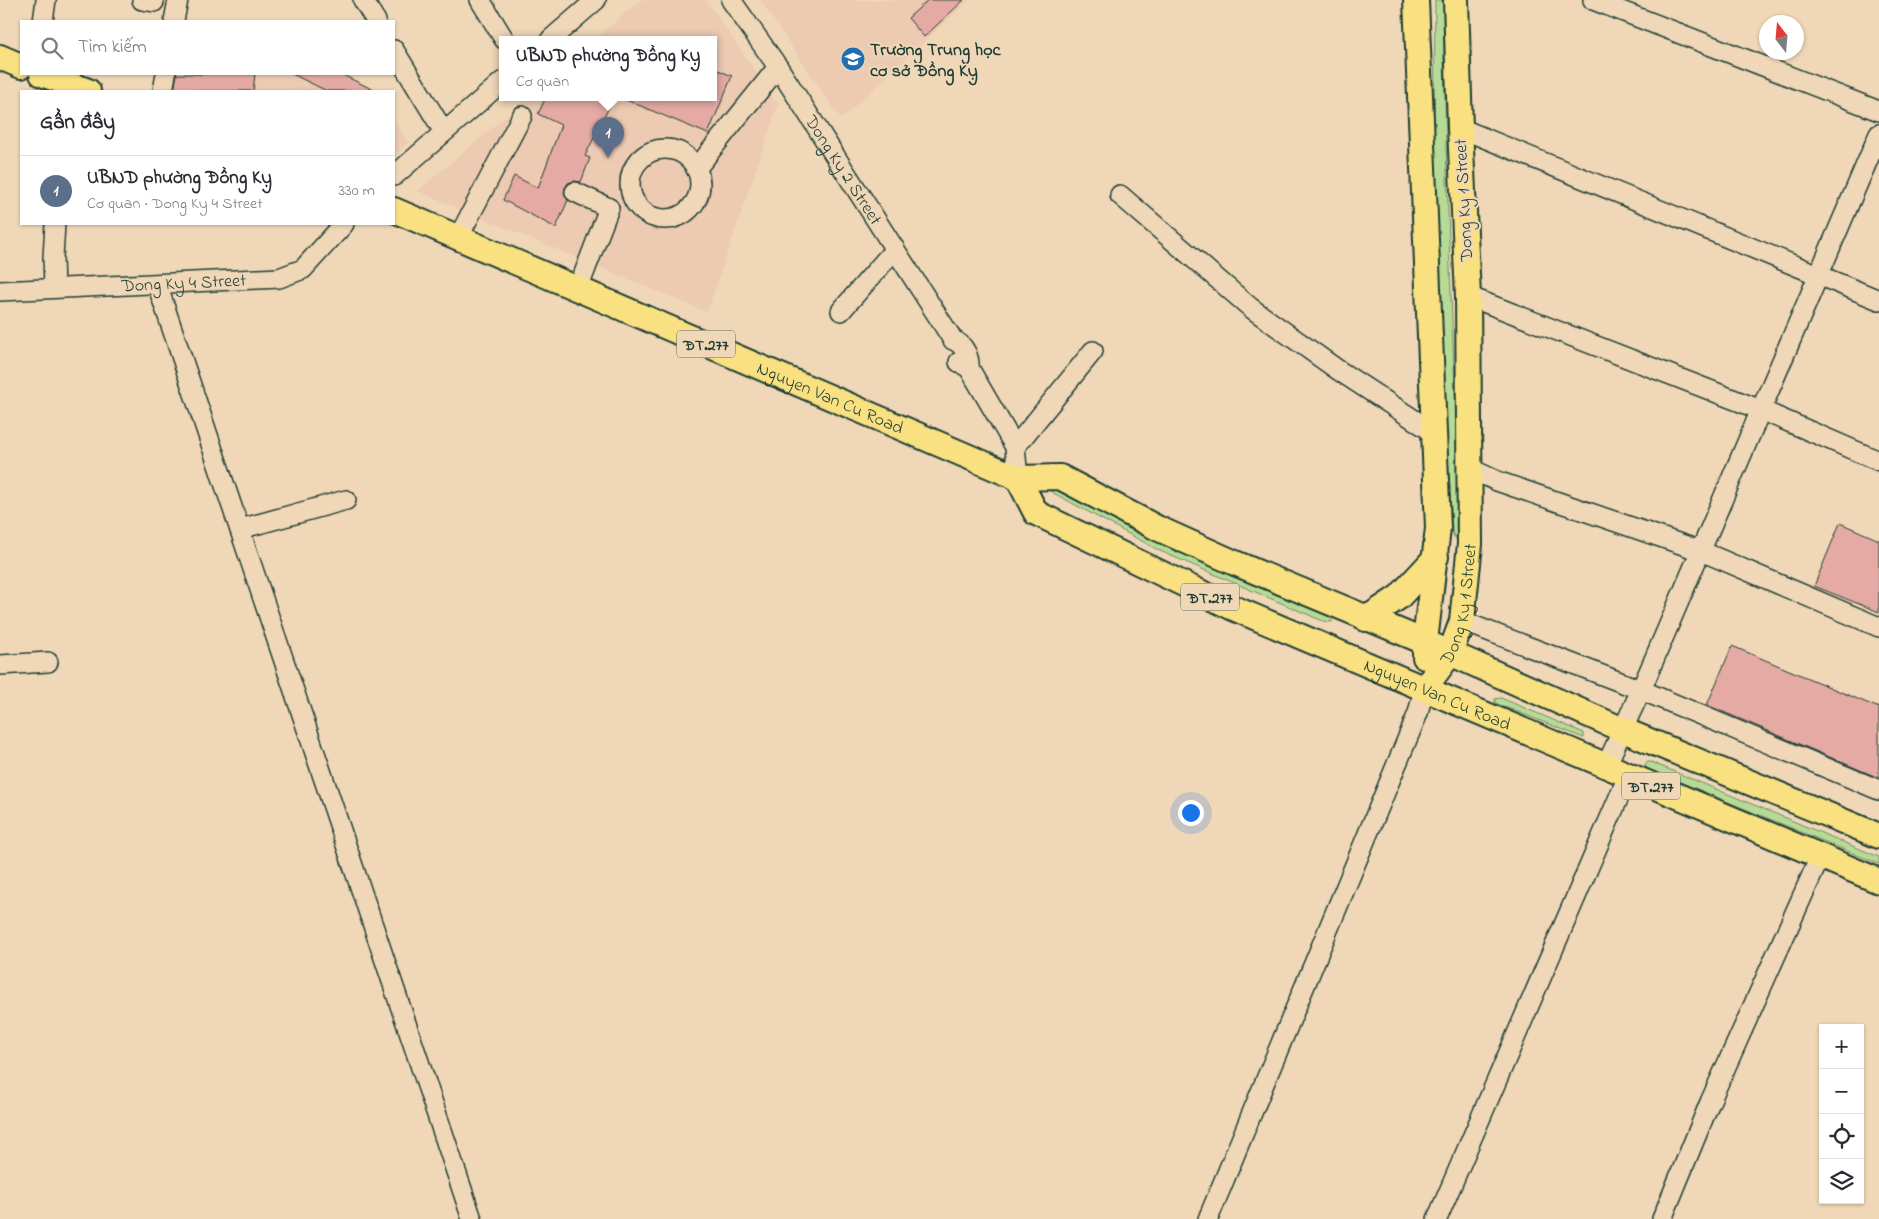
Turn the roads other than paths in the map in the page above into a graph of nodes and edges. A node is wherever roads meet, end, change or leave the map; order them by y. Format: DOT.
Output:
graph roads {
  1 [pos="46,0"];
  2 [pos="178,0"];
  3 [pos="363,0"];
  4 [pos="480,0"];
  5 [pos="596,0"];
  6 [pos="731,0"];
  7 [pos="1416,0"];
  8 [pos="1456,0"];
  9 [pos="1593,0"];
  10 [pos="43,20"];
  11 [pos="174,20"];
  12 [pos="375,20"];
  13 [pos="502,36"];
  14 [pos="554,36"];
  15 [pos="395,52"];
  16 [pos="0,57"];
  17 [pos="20,66"];
  18 [pos="778,67"];
  19 [pos="45,75"];
  20 [pos="166,75"];
  21 [pos="499,84"];
  22 [pos="85,90"];
  23 [pos="163,90"];
  24 [pos="1879,110"];
  25 [pos="522,116"];
  26 [pos="1460,128"];
  27 [pos="444,132"];
  28 [pos="1879,134"];
  29 [pos="696,169"];
  30 [pos="395,175"];
  31 [pos="575,192"];
  32 [pos="1120,195"];
  33 [pos="636,204"];
  34 [pos="609,208"];
  35 [pos="395,210"];
  36 [pos="55,225"];
  37 [pos="343,225"];
  38 [pos="458,238"];
  39 [pos="895,249"];
  40 [pos="1819,275"];
  41 [pos="157,284"];
  42 [pos="2,285"];
  43 [pos="54,288"];
  44 [pos="578,289"];
  45 [pos="1468,296"];
  46 [pos="1879,300"];
  47 [pos="841,311"];
  48 [pos="1093,351"];
  49 [pos="1761,410"];
  50 [pos="1433,432"];
  51 [pos="1015,447"];
  52 [pos="1879,461"];
  53 [pos="1471,469"];
  54 [pos="1018,478"];
  55 [pos="346,500"];
  56 [pos="240,529"];
  57 [pos="1701,551"];
  58 [pos="1436,557"];
  59 [pos="1366,619"];
  60 [pos="1462,621"];
  61 [pos="1879,627"];
  62 [pos="1425,642"];
  63 [pos="1450,654"];
  64 [pos="48,662"];
  65 [pos="0,666"];
  66 [pos="1424,689"];
  67 [pos="1641,690"];
  68 [pos="1623,730"];
  69 [pos="1606,766"];
  70 [pos="1628,776"];
  71 [pos="1879,790"];
  72 [pos="1879,836"];
  73 [pos="1820,857"];
  74 [pos="1879,881"];
  75 [pos="472,1219"];
  76 [pos="1208,1219"];
  77 [pos="1437,1219"];
  78 [pos="1662,1219"];
  1 -- 10 [label="street"];
  2 -- 11 [label="street"];
  3 -- 12 [label="street"];
  4 -- 13 [label="street"];
  5 -- 14 [label="street"];
  6 -- 18 [label="street, Dong Ky 2 Street"];
  7 -- 50 [label="main road, Dong Ky 1 Street"];
  8 -- 26 [label="main road, Dong Ky 1 Street"];
  9 -- 24 [label="street"];
  15 -- 27 [label="street"];
  16 -- 17 [label="main road"];
  18 -- 29 [label="street"];
  18 -- 39 [label="street, Dong Ky 2 Street"];
  19 -- 22 [label="main road"];
  20 -- 23 [label="street"];
  21 -- 27 [label="street"];
  25 -- 38 [label="street"];
  26 -- 40 [label="street"];
  26 -- 45 [label="main road, Dong Ky 1 Street"];
  27 -- 30 [label="street"];
  28 -- 40 [label="street"];
  29 -- 33 [label="street"];
  29 -- 33 [label="street"];
  31 -- 34 [label="street"];
  32 -- 50 [label="street"];
  33 -- 34 [label="street"];
  34 -- 44 [label="street"];
  35 -- 38 [label="main road, Nguyen Van Cu Road / ĐT.277"];
  36 -- 43 [label="street"];
  37 -- 41 [label="street, Dong Ky 4 Street"];
  38 -- 44 [label="main road, Nguyen Van Cu Road / ĐT.277"];
  39 -- 47 [label="street"];
  39 -- 51 [label="street, Dong Ky 2 Street"];
  40 -- 46 [label="street"];
  40 -- 49 [label="street"];
  41 -- 43 [label="street, Dong Ky 4 Street"];
  41 -- 56 [label="street"];
  42 -- 43 [label="street, Dong Ky 4 Street"];
  44 -- 54 [label="main road, Nguyen Van Cu Road / ĐT.277"];
  45 -- 49 [label="street"];
  45 -- 53 [label="main road, Dong Ky 1 Street"];
  48 -- 51 [label="street"];
  49 -- 52 [label="street"];
  49 -- 57 [label="street"];
  50 -- 58 [label="main road, Dong Ky 1 Street"];
  51 -- 54 [label="street, Dong Ky 2 Street"];
  53 -- 57 [label="street"];
  53 -- 60 [label="main road, Dong Ky 1 Street"];
  54 -- 59 [label="main road, Nguyen Van Cu Road / ĐT.277"];
  54 -- 66 [label="main road, Nguyen Van Cu Road / ĐT.277"];
  55 -- 56 [label="street"];
  56 -- 75 [label="street"];
  57 -- 61 [label="street"];
  57 -- 67 [label="street"];
  58 -- 59 [label="main road"];
  58 -- 62 [label="main road, Dong Ky 1 Street"];
  59 -- 62 [label="main road, Nguyen Van Cu Road / ĐT.277"];
  60 -- 63 [label="main road, Dong Ky 1 Street"];
  60 -- 67 [label="street"];
  62 -- 63 [label="main road, Nguyen Van Cu Road / ĐT.277"];
  62 -- 66 [label="main road, Dong Ky 1 Street"];
  63 -- 66 [label="main road, Dong Ky 1 Street"];
  63 -- 68 [label="main road, Nguyen Van Cu Road / ĐT.277"];
  64 -- 65 [label="street"];
  66 -- 69 [label="main road, Nguyen Van Cu Road / ĐT.277"];
  66 -- 76 [label="street"];
  67 -- 68 [label="street"];
  67 -- 71 [label="street"];
  68 -- 69 [label="street"];
  68 -- 72 [label="main road, Nguyen Van Cu Road / ĐT.277"];
  69 -- 70 [label="main road, Nguyen Van Cu Road / ĐT.277"];
  70 -- 73 [label="main road, Nguyen Van Cu Road / ĐT.277"];
  70 -- 77 [label="street"];
  73 -- 74 [label="main road, Nguyen Van Cu Road / ĐT.277"];
  73 -- 78 [label="street"];
}
